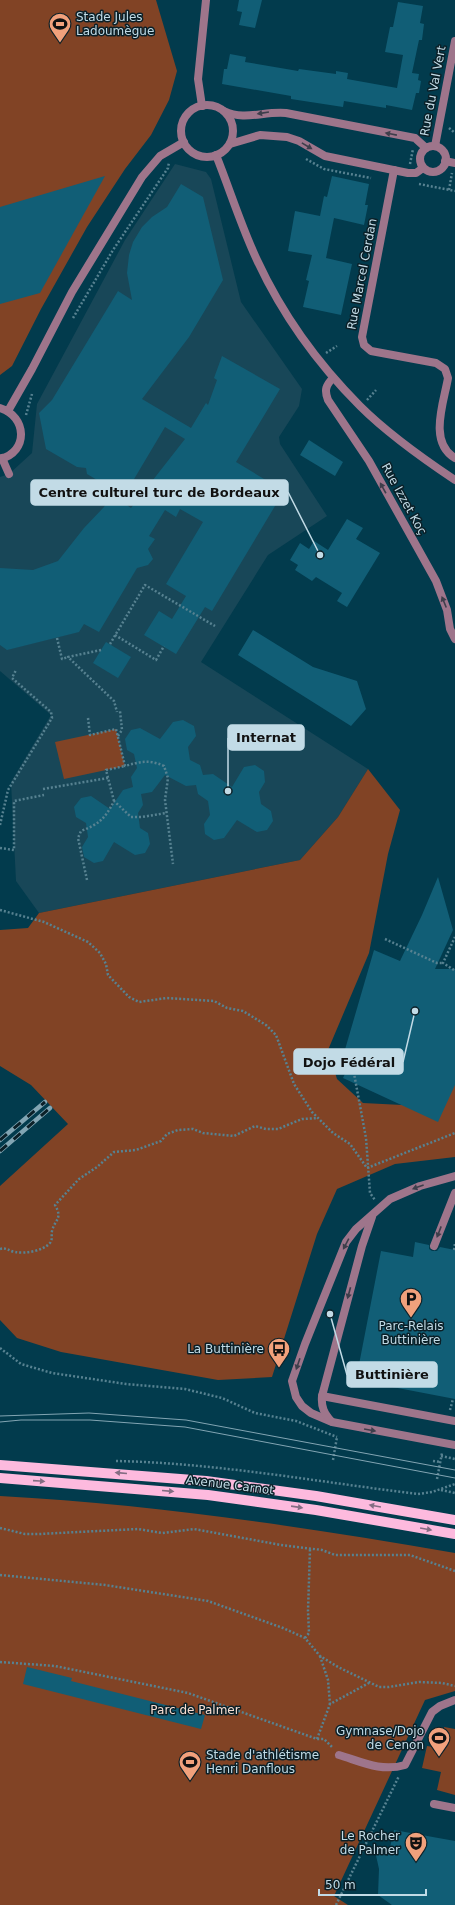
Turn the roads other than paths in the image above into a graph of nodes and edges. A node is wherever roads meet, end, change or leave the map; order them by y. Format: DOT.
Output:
graph roads {
  1 [pos="206,0"];
  2 [pos="455,41"];
  3 [pos="453,64"];
  4 [pos="202,106"];
  5 [pos="224,111"];
  6 [pos="184,142"];
  7 [pos="230,144"];
  8 [pos="435,146"];
  9 [pos="426,148"];
  10 [pos="216,155"];
  11 [pos="446,161"];
  12 [pos="455,163"];
  13 [pos="423,168"];
  14 [pos="394,170"];
  15 [pos="333,378"];
  16 [pos="4,409"];
  17 [pos="455,458"];
  18 [pos="1,459"];
  19 [pos="9,474"];
  20 [pos="455,480"];
  21 [pos="455,639"];
  22 [pos="455,1176"];
  23 [pos="455,1193"];
  24 [pos="372,1216"];
  25 [pos="434,1246"];
  26 [pos="322,1396"];
  27 [pos="455,1421"];
  28 [pos="332,1422"];
  29 [pos="455,1445"];
  30 [pos="0,1465"];
  31 [pos="0,1478"];
  32 [pos="455,1520"];
  33 [pos="455,1534"];
  34 [pos="455,1700"];
  35 [pos="339,1755"];
  36 [pos="434,1804"];
  37 [pos="455,1808"];
  1 -- 4 [label="street"];
  2 -- 3 [label="street, Rue du Val Vert"];
  3 -- 8 [label="street, Rue du Val Vert"];
  4 -- 5 [label="street"];
  4 -- 6 [label="street"];
  5 -- 7 [label="street"];
  9 -- 5 [label="street, one-way"];
  6 -- 10 [label="street"];
  6 -- 16 [label="street"];
  7 -- 10 [label="street"];
  7 -- 14 [label="street, one-way"];
  8 -- 9 [label="street"];
  8 -- 11 [label="street"];
  9 -- 13 [label="street"];
  10 -- 15 [label="street"];
  11 -- 12 [label="street"];
  11 -- 13 [label="street"];
  13 -- 14 [label="street"];
  14 -- 17 [label="street, Rue Marcel Cerdan"];
  15 -- 20 [label="street"];
  21 -- 15 [label="street, Rue Izzet Koç, one-way"];
  16 -- 18 [label="street"];
  18 -- 19 [label="street"];
  22 -- 24 [label="street, one-way"];
  23 -- 25 [label="street, one-way"];
  24 -- 26 [label="street, one-way"];
  24 -- 28 [label="street, one-way"];
  26 -- 27 [label="street"];
  26 -- 28 [label="street"];
  28 -- 29 [label="street, one-way"];
  32 -- 30 [label="main road, Avenue Carnot, one-way"];
  31 -- 33 [label="main road, Avenue Carnot, one-way"];
  34 -- 35 [label="street"];
  36 -- 37 [label="street"];
}
